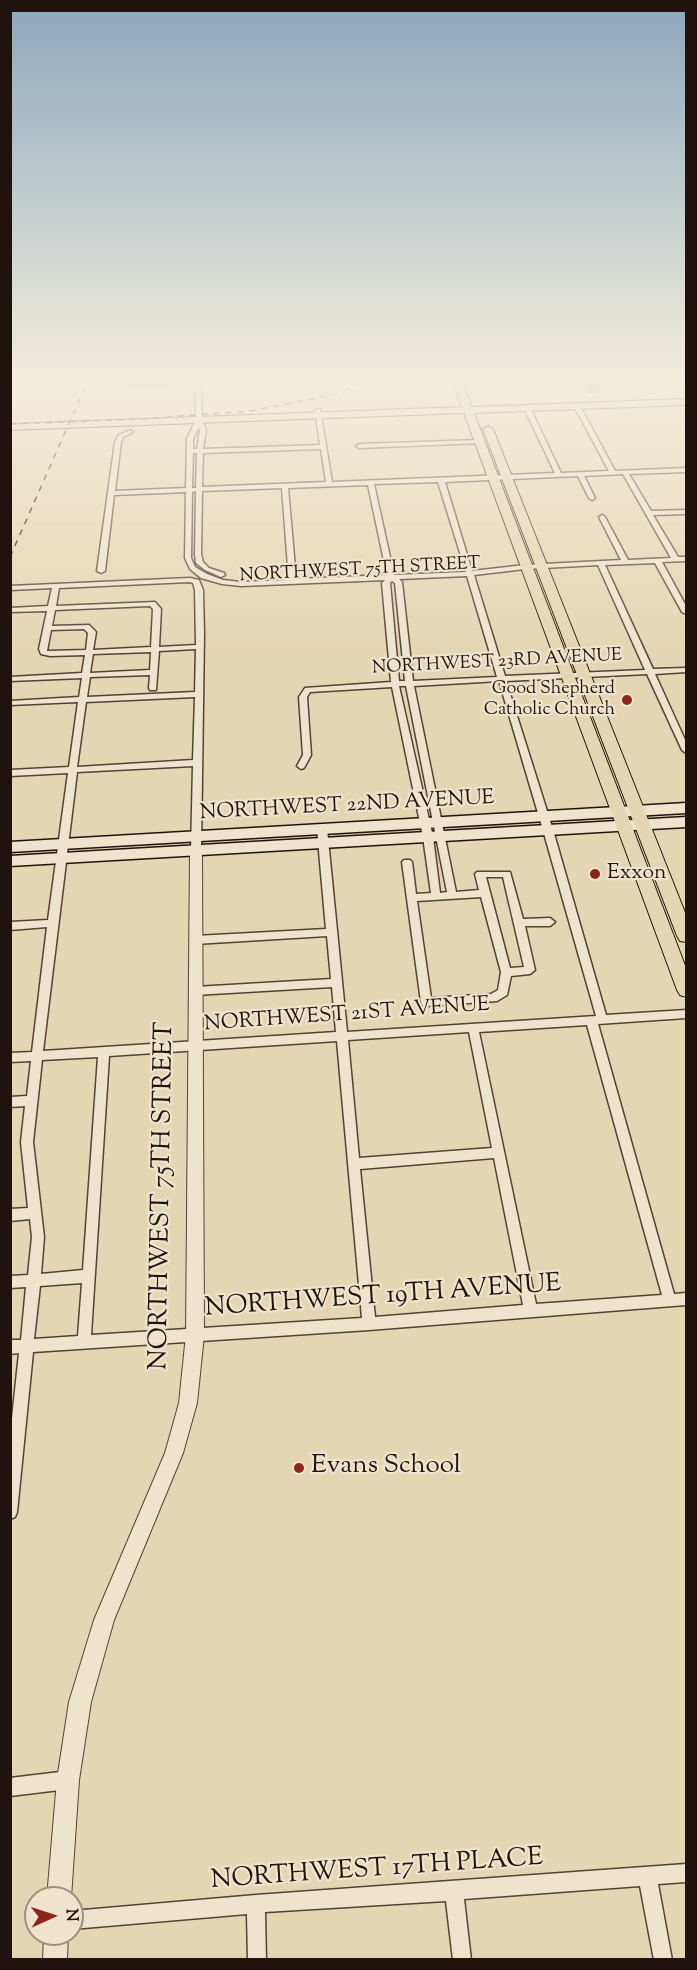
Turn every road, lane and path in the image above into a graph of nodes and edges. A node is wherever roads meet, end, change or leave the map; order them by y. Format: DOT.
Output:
graph roads {
  1 [pos="114,468"];
  2 [pos="326,468"];
  3 [pos="488,468"];
  4 [pos="503,468"];
  5 [pos="556,468"];
  6 [pos="610,468"];
  7 [pos="189,469"];
  8 [pos="199,469"];
  9 [pos="687,470"];
  10 [pos="613,473"];
  11 [pos="625,473"];
  12 [pos="580,474"];
  13 [pos="559,475"];
  14 [pos="493,478"];
  15 [pos="507,478"];
  16 [pos="441,480"];
  17 [pos="371,483"];
  18 [pos="329,484"];
  19 [pos="285,486"];
  20 [pos="189,490"];
  21 [pos="199,490"];
  22 [pos="110,493"];
  23 [pos="592,498"];
  24 [pos="687,512"];
  25 [pos="198,513"];
  26 [pos="650,513"];
  27 [pos="189,514"];
  28 [pos="602,518"];
  29 [pos="523,519"];
  30 [pos="508,520"];
  31 [pos="198,536"];
  32 [pos="188,537"];
  33 [pos="676,560"];
  34 [pos="687,560"];
  35 [pos="658,561"];
  36 [pos="626,562"];
  37 [pos="600,563"];
  38 [pos="542,566"];
  39 [pos="525,567"];
  40 [pos="101,571"];
  41 [pos="467,571"];
  42 [pos="390,574"];
  43 [pos="293,579"];
  44 [pos="56,586"];
  45 [pos="10,588"];
  46 [pos="52,608"];
  47 [pos="10,610"];
  48 [pos="687,612"];
  49 [pos="562,618"];
  50 [pos="545,619"];
  51 [pos="390,626"];
  52 [pos="403,626"];
  53 [pos="47,628"];
  54 [pos="199,647"];
  55 [pos="155,649"];
  56 [pos="89,652"];
  57 [pos="393,662"];
  58 [pos="407,662"];
  59 [pos="687,670"];
  60 [pos="153,672"];
  61 [pos="651,672"];
  62 [pos="85,675"];
  63 [pos="585,675"];
  64 [pos="568,676"];
  65 [pos="10,679"];
  66 [pos="502,679"];
  67 [pos="409,683"];
  68 [pos="395,684"];
  69 [pos="153,688"];
  70 [pos="198,694"];
  71 [pos="81,700"];
  72 [pos="10,703"];
  73 [pos="583,715"];
  74 [pos="612,745"];
  75 [pos="687,750"];
  76 [pos="196,763"];
  77 [pos="302,766"];
  78 [pos="72,770"];
  79 [pos="10,773"];
  80 [pos="687,808"];
  81 [pos="641,818"];
  82 [pos="622,819"];
  83 [pos="687,822"];
  84 [pos="546,823"];
  85 [pos="432,830"];
  86 [pos="323,836"];
  87 [pos="196,844"];
  88 [pos="10,848"];
  89 [pos="62,851"];
  90 [pos="10,861"];
  91 [pos="407,862"];
  92 [pos="485,893"];
  93 [pos="452,895"];
  94 [pos="436,897"];
  95 [pos="412,898"];
  96 [pos="672,900"];
  97 [pos="654,902"];
  98 [pos="550,922"];
  99 [pos="53,923"];
  100 [pos="519,923"];
  101 [pos="10,926"];
  102 [pos="331,932"];
  103 [pos="687,936"];
  104 [pos="195,940"];
  105 [pos="506,972"];
  106 [pos="335,982"];
  107 [pos="687,990"];
  108 [pos="195,991"];
  109 [pos="687,1014"];
  110 [pos="597,1019"];
  111 [pos="473,1027"];
  112 [pos="340,1035"];
  113 [pos="194,1045"];
  114 [pos="104,1052"];
  115 [pos="36,1056"];
  116 [pos="10,1058"];
  117 [pos="32,1101"];
  118 [pos="10,1102"];
  119 [pos="498,1153"];
  120 [pos="353,1164"];
  121 [pos="35,1213"];
  122 [pos="10,1215"];
  123 [pos="88,1276"];
  124 [pos="35,1280"];
  125 [pos="10,1282"];
  126 [pos="687,1299"];
  127 [pos="670,1300"];
  128 [pos="531,1312"];
  129 [pos="369,1324"];
  130 [pos="195,1335"];
  131 [pos="84,1342"];
  132 [pos="28,1345"];
  133 [pos="10,1347"];
  134 [pos="10,1512"];
  135 [pos="68,1780"];
  136 [pos="10,1787"];
  137 [pos="687,1873"];
  138 [pos="647,1876"];
  139 [pos="60,1886"];
  140 [pos="454,1891"];
  141 [pos="256,1904"];
  142 [pos="84,1919"];
  143 [pos="257,1959"];
  144 [pos="462,1959"];
  145 [pos="663,1959"];
  1 -- 22 [label="street"];
  2 -- 18 [label="street"];
  3 -- 14 [label="main road"];
  4 -- 15 [label="main road"];
  5 -- 13 [label="street"];
  6 -- 10 [label="street"];
  7 -- 8 [label="street"];
  7 -- 20 [label="street, NORTHWEST 75TH STREET"];
  8 -- 21 [label="street, NORTHWEST 75TH STREET"];
  9 -- 11 [label="street"];
  10 -- 11 [label="street"];
  10 -- 12 [label="street"];
  11 -- 26 [label="street"];
  12 -- 13 [label="street"];
  12 -- 23 [label="street"];
  13 -- 15 [label="street"];
  14 -- 15 [label="street"];
  14 -- 16 [label="street"];
  14 -- 30 [label="main road"];
  15 -- 29 [label="main road"];
  16 -- 17 [label="street"];
  16 -- 41 [label="street"];
  17 -- 18 [label="street"];
  17 -- 42 [label="street"];
  18 -- 19 [label="street"];
  19 -- 21 [label="street"];
  19 -- 43 [label="street"];
  20 -- 21 [label="street"];
  20 -- 22 [label="street"];
  20 -- 27 [label="street, NORTHWEST 75TH STREET"];
  21 -- 25 [label="street, NORTHWEST 75TH STREET"];
  22 -- 40 [label="street"];
  24 -- 26 [label="street"];
  25 -- 27 [label="street"];
  25 -- 31 [label="street, NORTHWEST 75TH STREET"];
  26 -- 33 [label="street"];
  27 -- 32 [label="street, NORTHWEST 75TH STREET"];
  28 -- 36 [label="street"];
  29 -- 30 [label="main road"];
  29 -- 38 [label="main road"];
  30 -- 39 [label="main road"];
  31 -- 32 [label="street"];
  31 -- 43 [label="street, NORTHWEST 75TH STREET"];
  32 -- 43 [label="street, NORTHWEST 75TH STREET"];
  33 -- 34 [label="street"];
  33 -- 35 [label="street"];
  35 -- 36 [label="street"];
  35 -- 48 [label="street"];
  36 -- 37 [label="street"];
  37 -- 38 [label="street"];
  37 -- 61 [label="street"];
  38 -- 39 [label="street"];
  38 -- 49 [label="main road"];
  39 -- 41 [label="street"];
  39 -- 50 [label="main road"];
  41 -- 42 [label="street"];
  41 -- 66 [label="street"];
  42 -- 43 [label="street"];
  42 -- 51 [label="street"];
  42 -- 52 [label="street"];
  44 -- 45 [label="street"];
  44 -- 46 [label="street"];
  44 -- 54 [label="street, NORTHWEST 75TH STREET"];
  46 -- 47 [label="street"];
  46 -- 53 [label="street"];
  46 -- 55 [label="street"];
  49 -- 50 [label="main road"];
  49 -- 63 [label="main road"];
  50 -- 64 [label="main road"];
  51 -- 52 [label="street"];
  51 -- 57 [label="street"];
  52 -- 58 [label="street"];
  53 -- 56 [label="street"];
  53 -- 56 [label="street"];
  54 -- 55 [label="street"];
  54 -- 70 [label="street, NORTHWEST 75TH STREET"];
  55 -- 56 [label="street"];
  55 -- 60 [label="street"];
  56 -- 62 [label="street"];
  57 -- 58 [label="street"];
  57 -- 68 [label="street"];
  58 -- 67 [label="street"];
  59 -- 61 [label="street, NORTHWEST 23RD AVENUE"];
  60 -- 62 [label="street"];
  60 -- 69 [label="street"];
  61 -- 63 [label="street, NORTHWEST 23RD AVENUE"];
  61 -- 75 [label="street"];
  62 -- 65 [label="street"];
  62 -- 71 [label="street"];
  63 -- 64 [label="street, NORTHWEST 23RD AVENUE"];
  63 -- 74 [label="main road"];
  64 -- 66 [label="street, NORTHWEST 23RD AVENUE"];
  64 -- 73 [label="main road"];
  66 -- 67 [label="street, NORTHWEST 23RD AVENUE"];
  66 -- 84 [label="street"];
  67 -- 68 [label="street, NORTHWEST 23RD AVENUE"];
  67 -- 85 [label="street"];
  68 -- 77 [label="street, NORTHWEST 23RD AVENUE"];
  68 -- 85 [label="street"];
  70 -- 71 [label="street"];
  70 -- 76 [label="street, NORTHWEST 75TH STREET"];
  71 -- 72 [label="street"];
  71 -- 78 [label="street"];
  73 -- 74 [label="main road"];
  73 -- 82 [label="main road"];
  74 -- 81 [label="main road"];
  76 -- 78 [label="street"];
  76 -- 87 [label="street, NORTHWEST 75TH STREET"];
  78 -- 79 [label="street"];
  78 -- 89 [label="street"];
  80 -- 81 [label="main road, NORTHWEST 22ND AVENUE"];
  81 -- 82 [label="main road, NORTHWEST 22ND AVENUE"];
  81 -- 83 [label="main road, NORTHWEST 22ND AVENUE"];
  81 -- 96 [label="main road"];
  82 -- 84 [label="main road, NORTHWEST 22ND AVENUE"];
  82 -- 97 [label="main road"];
  84 -- 85 [label="main road, NORTHWEST 22ND AVENUE"];
  84 -- 110 [label="street"];
  85 -- 86 [label="main road, NORTHWEST 22ND AVENUE"];
  85 -- 93 [label="street"];
  85 -- 94 [label="street"];
  86 -- 87 [label="main road, NORTHWEST 22ND AVENUE"];
  86 -- 102 [label="street"];
  87 -- 89 [label="main road, NORTHWEST 22ND AVENUE"];
  87 -- 104 [label="street, NORTHWEST 75TH STREET"];
  88 -- 89 [label="main road, NORTHWEST 22ND AVENUE"];
  89 -- 90 [label="main road, NORTHWEST 22ND AVENUE"];
  89 -- 99 [label="street"];
  91 -- 95 [label="street"];
  92 -- 93 [label="street"];
  92 -- 100 [label="street"];
  92 -- 105 [label="street"];
  93 -- 94 [label="street"];
  94 -- 95 [label="street"];
  95 -- 105 [label="street"];
  96 -- 97 [label="main road"];
  96 -- 103 [label="main road"];
  97 -- 107 [label="main road"];
  98 -- 100 [label="street"];
  99 -- 101 [label="street"];
  99 -- 115 [label="street"];
  100 -- 105 [label="street"];
  102 -- 104 [label="street"];
  102 -- 106 [label="street"];
  104 -- 108 [label="street, NORTHWEST 75TH STREET"];
  106 -- 108 [label="street"];
  106 -- 112 [label="street"];
  108 -- 113 [label="street, NORTHWEST 75TH STREET"];
  109 -- 110 [label="street, NORTHWEST 21ST AVENUE"];
  110 -- 111 [label="street, NORTHWEST 21ST AVENUE"];
  110 -- 127 [label="street"];
  111 -- 112 [label="street, NORTHWEST 21ST AVENUE"];
  111 -- 119 [label="street"];
  112 -- 113 [label="street, NORTHWEST 21ST AVENUE"];
  112 -- 120 [label="street"];
  113 -- 114 [label="street, NORTHWEST 21ST AVENUE"];
  113 -- 130 [label="street, NORTHWEST 75TH STREET"];
  114 -- 115 [label="street, NORTHWEST 21ST AVENUE"];
  114 -- 123 [label="street"];
  115 -- 116 [label="street, NORTHWEST 21ST AVENUE"];
  115 -- 117 [label="street"];
  117 -- 118 [label="street"];
  117 -- 121 [label="street"];
  119 -- 120 [label="street"];
  119 -- 128 [label="street"];
  120 -- 129 [label="street"];
  121 -- 122 [label="street"];
  121 -- 124 [label="street"];
  123 -- 124 [label="street"];
  123 -- 131 [label="street"];
  124 -- 125 [label="street"];
  124 -- 132 [label="street"];
  126 -- 127 [label="street, NORTHWEST 19TH AVENUE"];
  127 -- 128 [label="street, NORTHWEST 19TH AVENUE"];
  128 -- 129 [label="street, NORTHWEST 19TH AVENUE"];
  129 -- 130 [label="street, NORTHWEST 19TH AVENUE"];
  130 -- 131 [label="street, NORTHWEST 19TH AVENUE"];
  130 -- 135 [label="street, NORTHWEST 75TH STREET"];
  131 -- 132 [label="street, NORTHWEST 19TH AVENUE"];
  132 -- 133 [label="street, NORTHWEST 19TH AVENUE"];
  132 -- 134 [label="street"];
  135 -- 136 [label="street"];
  135 -- 139 [label="street, NORTHWEST 75TH STREET"];
  137 -- 138 [label="street, NORTHWEST 17TH PLACE"];
  138 -- 140 [label="street, NORTHWEST 17TH PLACE"];
  138 -- 145 [label="street"];
  140 -- 141 [label="street, NORTHWEST 17TH PLACE"];
  140 -- 144 [label="street"];
  141 -- 142 [label="street, NORTHWEST 17TH PLACE"];
  141 -- 143 [label="street"];
}
